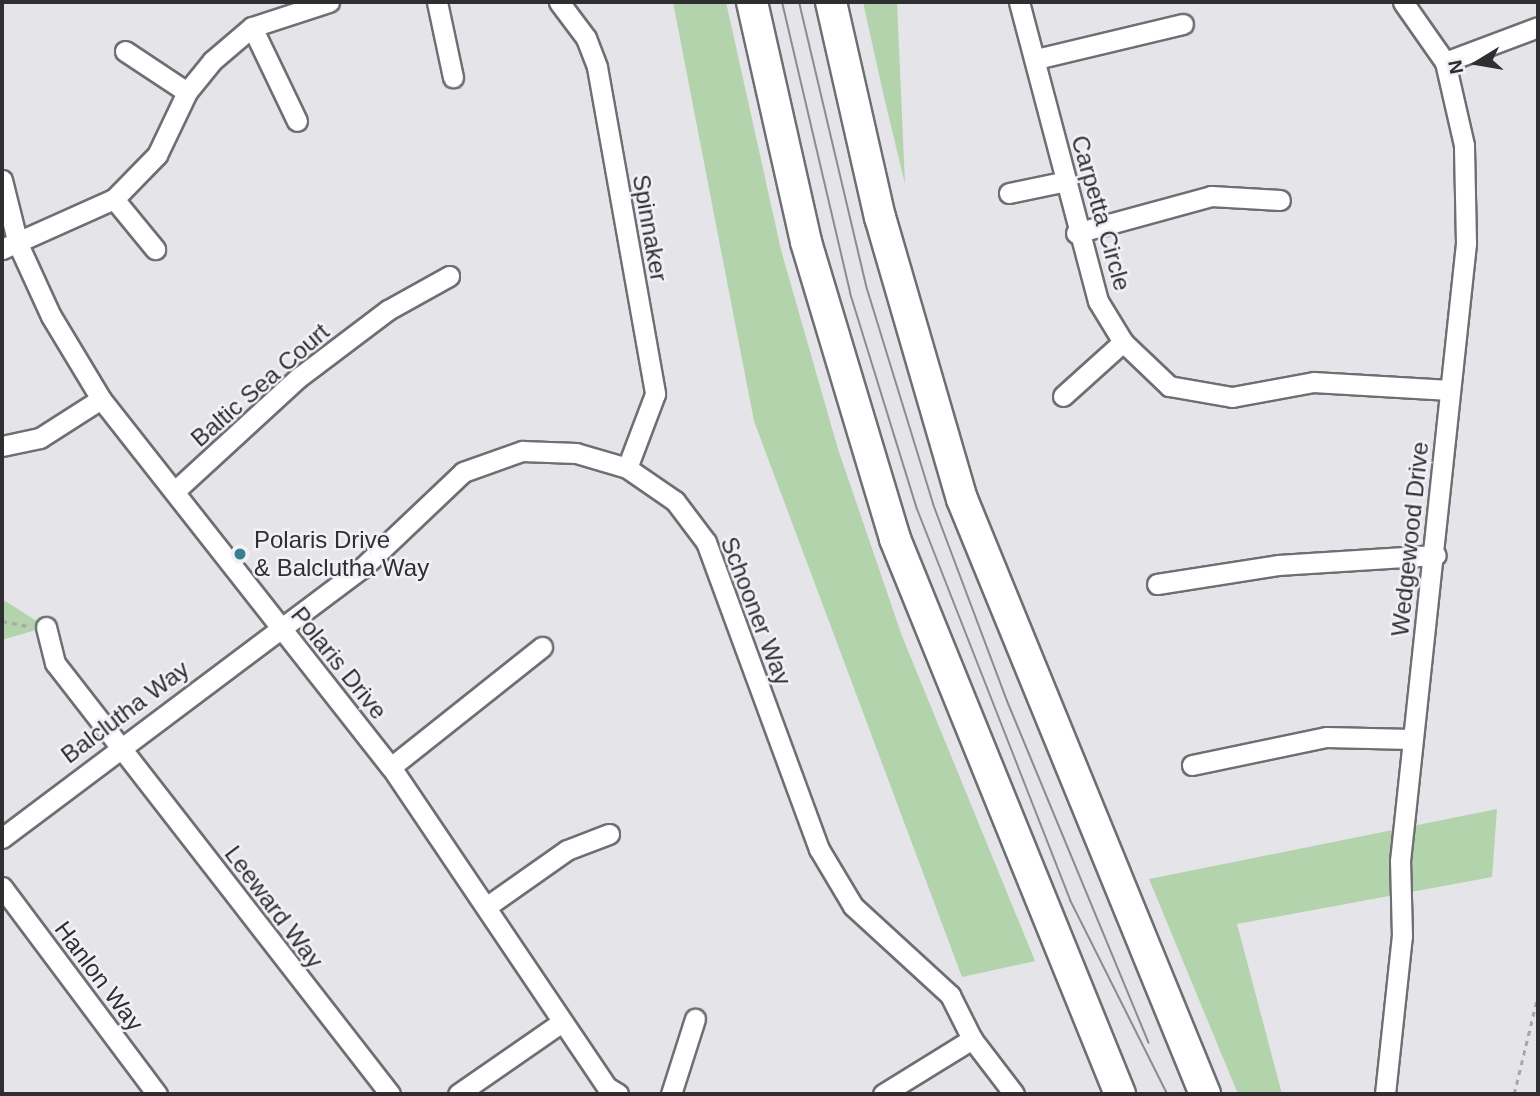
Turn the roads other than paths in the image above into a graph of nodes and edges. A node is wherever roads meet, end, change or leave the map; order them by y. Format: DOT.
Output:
graph roads {
  1 [pos="329,2"];
  2 [pos="437,2"];
  3 [pos="559,2"];
  4 [pos="752,2"];
  5 [pos="831,2"];
  6 [pos="1019,2"];
  7 [pos="1403,2"];
  8 [pos="1184,24"];
  9 [pos="253,27"];
  10 [pos="1538,27"];
  11 [pos="125,51"];
  12 [pos="1036,59"];
  13 [pos="1445,62"];
  14 [pos="453,77"];
  15 [pos="187,92"];
  16 [pos="297,121"];
  17 [pos="2,180"];
  18 [pos="1062,182"];
  19 [pos="1009,193"];
  20 [pos="114,199"];
  21 [pos="1280,200"];
  22 [pos="1076,233"];
  23 [pos="10,247"];
  24 [pos="155,249"];
  25 [pos="449,276"];
  26 [pos="1123,342"];
  27 [pos="1450,390"];
  28 [pos="1063,396"];
  29 [pos="101,399"];
  30 [pos="2,446"];
  31 [pos="627,468"];
  32 [pos="176,490"];
  33 [pos="1436,555"];
  34 [pos="1157,584"];
  35 [pos="46,627"];
  36 [pos="280,628"];
  37 [pos="542,647"];
  38 [pos="1412,739"];
  39 [pos="120,747"];
  40 [pos="1192,765"];
  41 [pos="391,767"];
  42 [pos="609,834"];
  43 [pos="2,838"];
  44 [pos="2,887"];
  45 [pos="486,907"];
  46 [pos="695,1019"];
  47 [pos="562,1022"];
  48 [pos="972,1039"];
  49 [pos="157,1094"];
  50 [pos="390,1094"];
  51 [pos="458,1094"];
  52 [pos="618,1094"];
  53 [pos="671,1094"];
  54 [pos="883,1094"];
  55 [pos="1014,1094"];
  56 [pos="1120,1094"];
  57 [pos="1205,1094"];
  58 [pos="1385,1094"];
  1 -- 9 [label="street"];
  2 -- 14 [label="street"];
  3 -- 31 [label="street, Spinnaker"];
  4 -- 56 [label="highway"];
  5 -- 57 [label="highway"];
  6 -- 12 [label="street, Carpetta Circle"];
  7 -- 13 [label="street, Wedgewood Drive"];
  8 -- 12 [label="street"];
  9 -- 15 [label="street"];
  9 -- 16 [label="street"];
  10 -- 13 [label="street"];
  11 -- 15 [label="street"];
  12 -- 18 [label="street, Carpetta Circle"];
  13 -- 27 [label="street, Wedgewood Drive"];
  15 -- 20 [label="street"];
  17 -- 23 [label="street, Polaris Drive"];
  18 -- 19 [label="street"];
  18 -- 22 [label="street, Carpetta Circle"];
  20 -- 23 [label="street"];
  20 -- 24 [label="street"];
  21 -- 22 [label="street"];
  22 -- 26 [label="street, Carpetta Circle"];
  23 -- 29 [label="street, Polaris Drive"];
  25 -- 32 [label="street, Baltic Sea Court"];
  26 -- 27 [label="street, Carpetta Circle"];
  26 -- 28 [label="street"];
  27 -- 33 [label="street, Wedgewood Drive"];
  29 -- 30 [label="street"];
  29 -- 32 [label="street, Polaris Drive"];
  31 -- 36 [label="street, Schooner Way"];
  31 -- 48 [label="street, Schooner Way"];
  32 -- 36 [label="street, Polaris Drive"];
  33 -- 34 [label="street"];
  33 -- 38 [label="street, Wedgewood Drive"];
  35 -- 39 [label="street, Leeward Way"];
  36 -- 39 [label="street, Balclutha Way"];
  36 -- 41 [label="street, Polaris Drive"];
  37 -- 41 [label="street"];
  38 -- 40 [label="street"];
  38 -- 58 [label="street, Wedgewood Drive"];
  39 -- 43 [label="street, Balclutha Way"];
  39 -- 50 [label="street, Leeward Way"];
  41 -- 45 [label="street, Polaris Drive"];
  42 -- 45 [label="street"];
  44 -- 49 [label="street, Hanlon Way"];
  45 -- 47 [label="street, Polaris Drive"];
  46 -- 53 [label="street"];
  47 -- 51 [label="street"];
  47 -- 52 [label="street, Polaris Drive"];
  48 -- 54 [label="street"];
  48 -- 55 [label="street, Schooner Way"];
}
